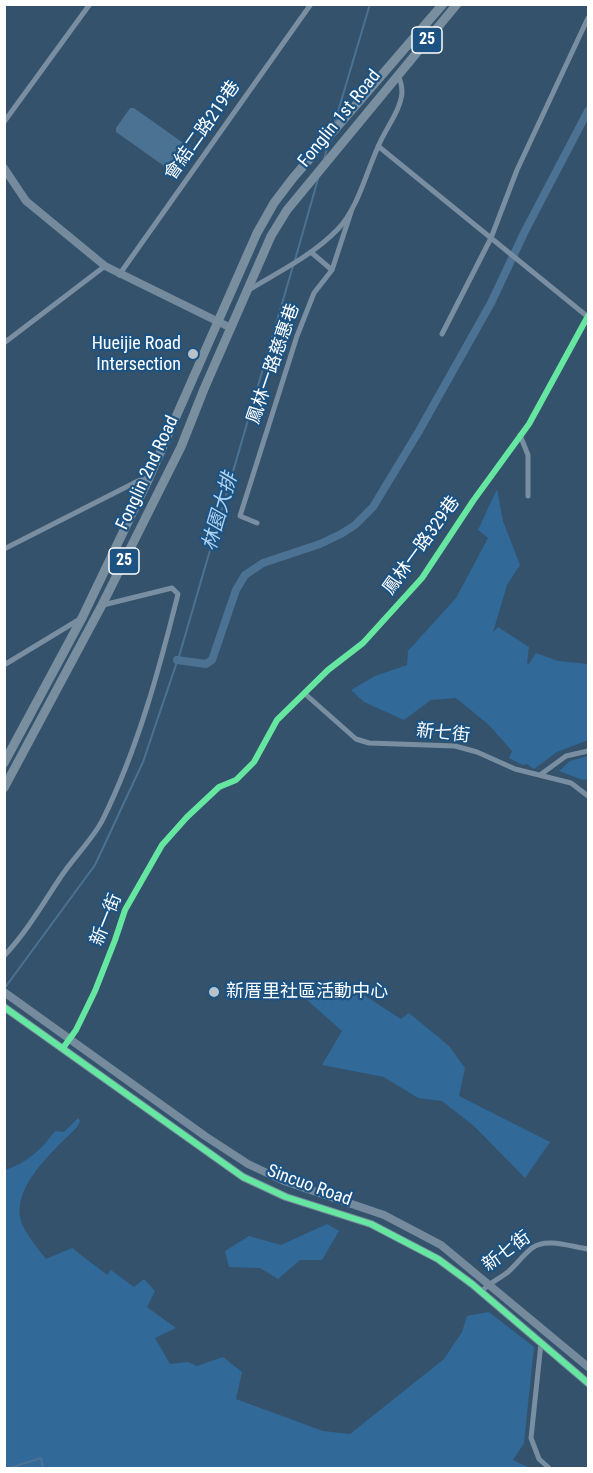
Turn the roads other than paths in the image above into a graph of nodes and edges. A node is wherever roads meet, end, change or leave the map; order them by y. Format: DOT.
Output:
graph roads {
  1 [pos="90,4"];
  2 [pos="311,4"];
  3 [pos="443,4"];
  4 [pos="457,4"];
  5 [pos="588,18"];
  6 [pos="398,75"];
  7 [pos="4,122"];
  8 [pos="378,146"];
  9 [pos="4,168"];
  10 [pos="352,209"];
  11 [pos="491,238"];
  12 [pos="312,253"];
  13 [pos="105,266"];
  14 [pos="332,270"];
  15 [pos="119,275"];
  16 [pos="247,292"];
  17 [pos="588,316"];
  18 [pos="217,321"];
  19 [pos="231,328"];
  20 [pos="442,333"];
  21 [pos="4,343"];
  22 [pos="520,435"];
  23 [pos="148,478"];
  24 [pos="528,496"];
  25 [pos="257,523"];
  26 [pos="4,549"];
  27 [pos="102,605"];
  28 [pos="82,618"];
  29 [pos="4,665"];
  30 [pos="304,693"];
  31 [pos="588,751"];
  32 [pos="4,763"];
  33 [pos="540,775"];
  34 [pos="219,787"];
  35 [pos="4,788"];
  36 [pos="588,796"];
  37 [pos="4,956"];
  38 [pos="4,992"];
  39 [pos="4,1007"];
  40 [pos="70,1038"];
  41 [pos="63,1048"];
  42 [pos="588,1249"];
  43 [pos="489,1283"];
  44 [pos="481,1292"];
  45 [pos="531,1318"];
  46 [pos="522,1327"];
  47 [pos="541,1343"];
  48 [pos="588,1367"];
  49 [pos="588,1383"];
  50 [pos="549,1468"];
  1 -- 7 [label="street"];
  2 -- 15 [label="street, 會結二路219巷"];
  3 -- 18 [label="main road, Fonglin 1st Road / 25"];
  4 -- 6 [label="main road, Fonglin 1st Road / 25"];
  5 -- 11 [label="street"];
  6 -- 8 [label="street"];
  6 -- 16 [label="main road, Fonglin 1st Road / 25"];
  8 -- 10 [label="street"];
  8 -- 11 [label="street"];
  9 -- 13 [label="street"];
  10 -- 12 [label="street"];
  10 -- 14 [label="street, 鳳林一路慈惠巷"];
  11 -- 17 [label="street"];
  11 -- 20 [label="street"];
  12 -- 14 [label="street"];
  12 -- 16 [label="street"];
  13 -- 15 [label="street"];
  13 -- 21 [label="street"];
  14 -- 25 [label="street, 鳳林一路慈惠巷"];
  15 -- 18 [label="street"];
  16 -- 19 [label="main road, 25"];
  17 -- 22 [label="street, 鳳林一路329巷"];
  18 -- 19 [label="street"];
  18 -- 23 [label="main road, Fonglin 2nd Road / 25"];
  19 -- 27 [label="main road, Fonglin 2nd Road / 25"];
  22 -- 24 [label="street"];
  22 -- 30 [label="street, 鳳林一路329巷"];
  23 -- 26 [label="street"];
  23 -- 28 [label="main road, Fonglin 2nd Road / 25"];
  27 -- 35 [label="main road, Fonglin 2nd Road / 25"];
  27 -- 37 [label="street"];
  28 -- 29 [label="street"];
  28 -- 32 [label="main road, Fonglin 2nd Road / 25"];
  30 -- 33 [label="street, 新七街"];
  30 -- 34 [label="street, 鳳林一路329巷"];
  31 -- 33 [label="street"];
  33 -- 36 [label="street, 新七街"];
  34 -- 40 [label="street, 新一街"];
  38 -- 40 [label="street, Sincuo Road"];
  39 -- 41 [label="street, Sincuo Road"];
  40 -- 41 [label="street, 新一街"];
  40 -- 43 [label="street, Sincuo Road"];
  41 -- 44 [label="street, Sincuo Road"];
  42 -- 43 [label="street, 新七街"];
  43 -- 44 [label="street, 新七街"];
  43 -- 45 [label="street, Sincuo Road"];
  44 -- 46 [label="street, Sincuo Road"];
  45 -- 46 [label="street"];
  45 -- 48 [label="street, Sincuo Road"];
  46 -- 47 [label="street, Sincuo Road"];
  47 -- 49 [label="street, Sincuo Road"];
  47 -- 50 [label="street"];
}
